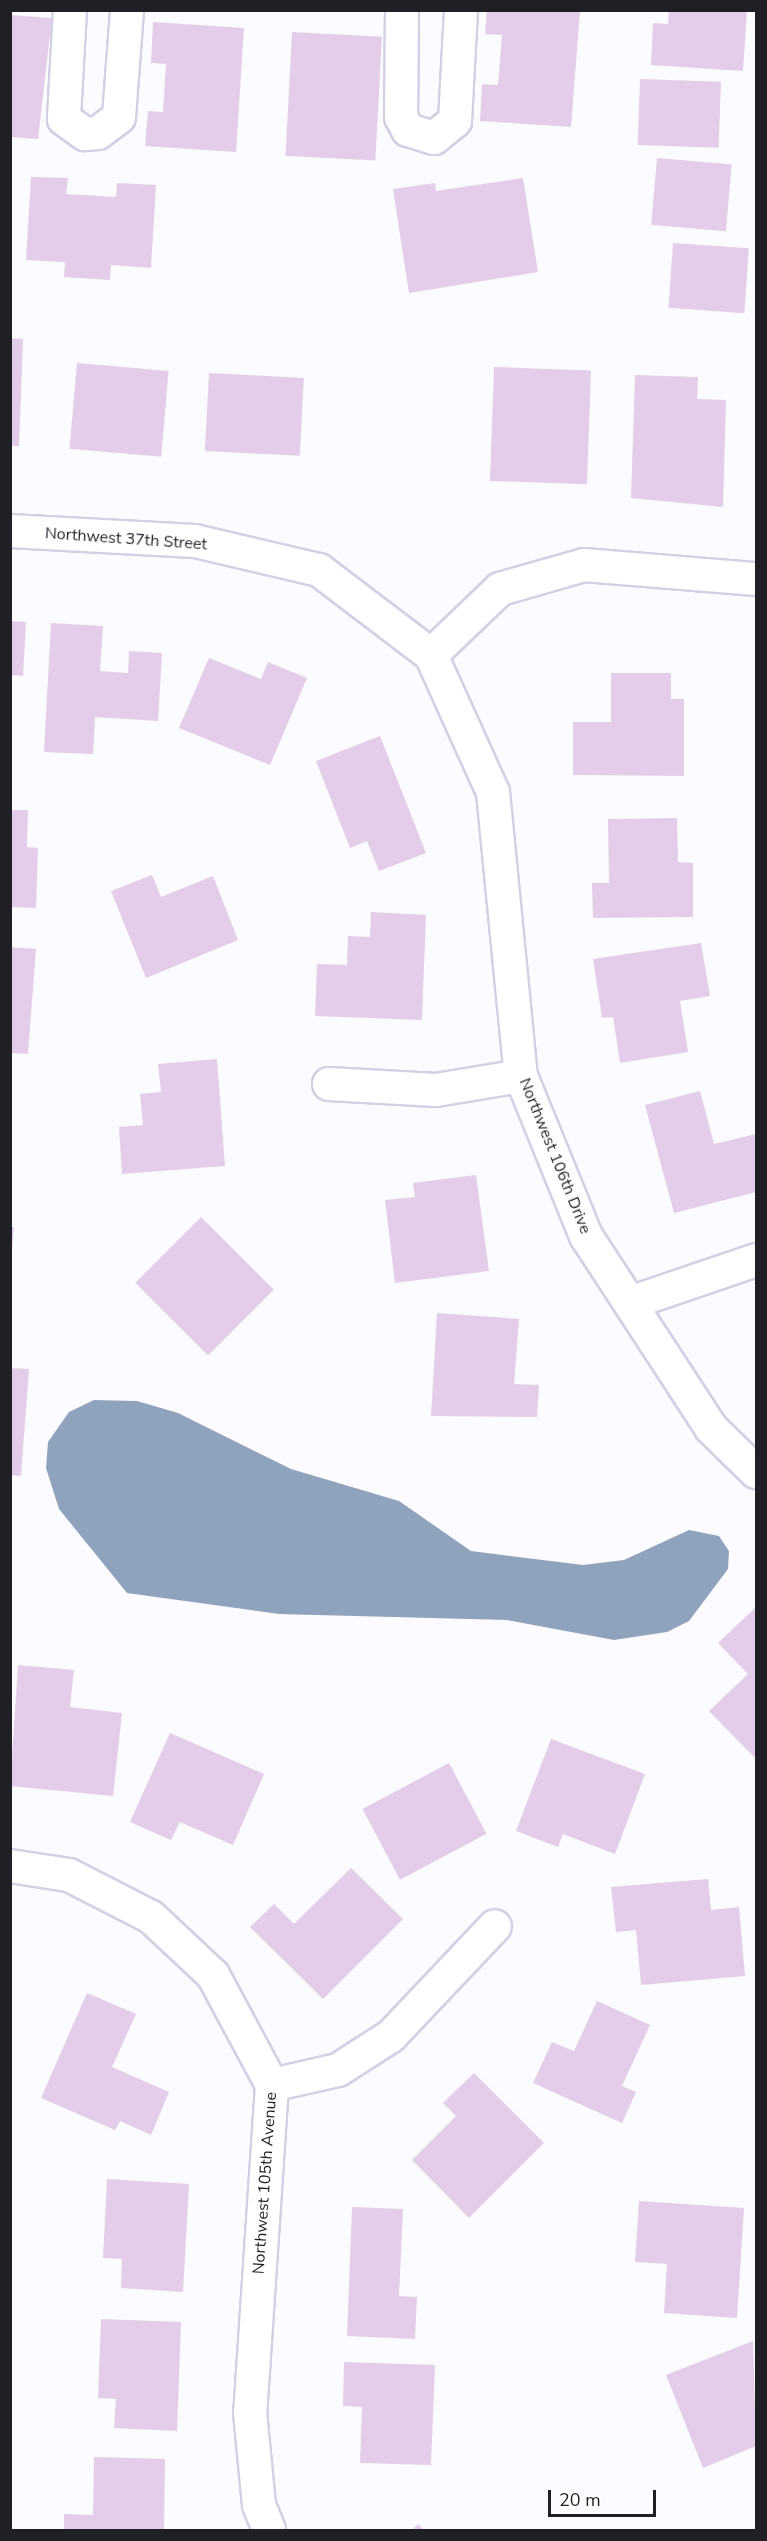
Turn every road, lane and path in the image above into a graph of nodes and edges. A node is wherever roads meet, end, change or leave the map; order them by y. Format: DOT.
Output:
graph roads {
  1 [pos="70,10"];
  2 [pos="127,10"];
  3 [pos="402,10"];
  4 [pos="461,10"];
  5 [pos="10,531"];
  6 [pos="756,579"];
  7 [pos="431,655"];
  8 [pos="521,1076"];
  9 [pos="330,1084"];
  10 [pos="756,1260"];
  11 [pos="630,1304"];
  12 [pos="756,1472"];
  13 [pos="10,1866"];
  14 [pos="495,1926"];
  15 [pos="272,2085"];
  16 [pos="269,2530"];
  1 -- 2 [label="street"];
  3 -- 4 [label="street"];
  5 -- 7 [label="street, Northwest 37th Street"];
  6 -- 7 [label="street"];
  7 -- 8 [label="street, Northwest 106th Drive"];
  8 -- 9 [label="street"];
  8 -- 11 [label="street, Northwest 106th Drive"];
  10 -- 11 [label="street"];
  11 -- 12 [label="street, Northwest 106th Drive"];
  13 -- 15 [label="street, Northwest 105th Avenue"];
  14 -- 15 [label="street"];
  15 -- 16 [label="street, Northwest 105th Avenue"];
}
